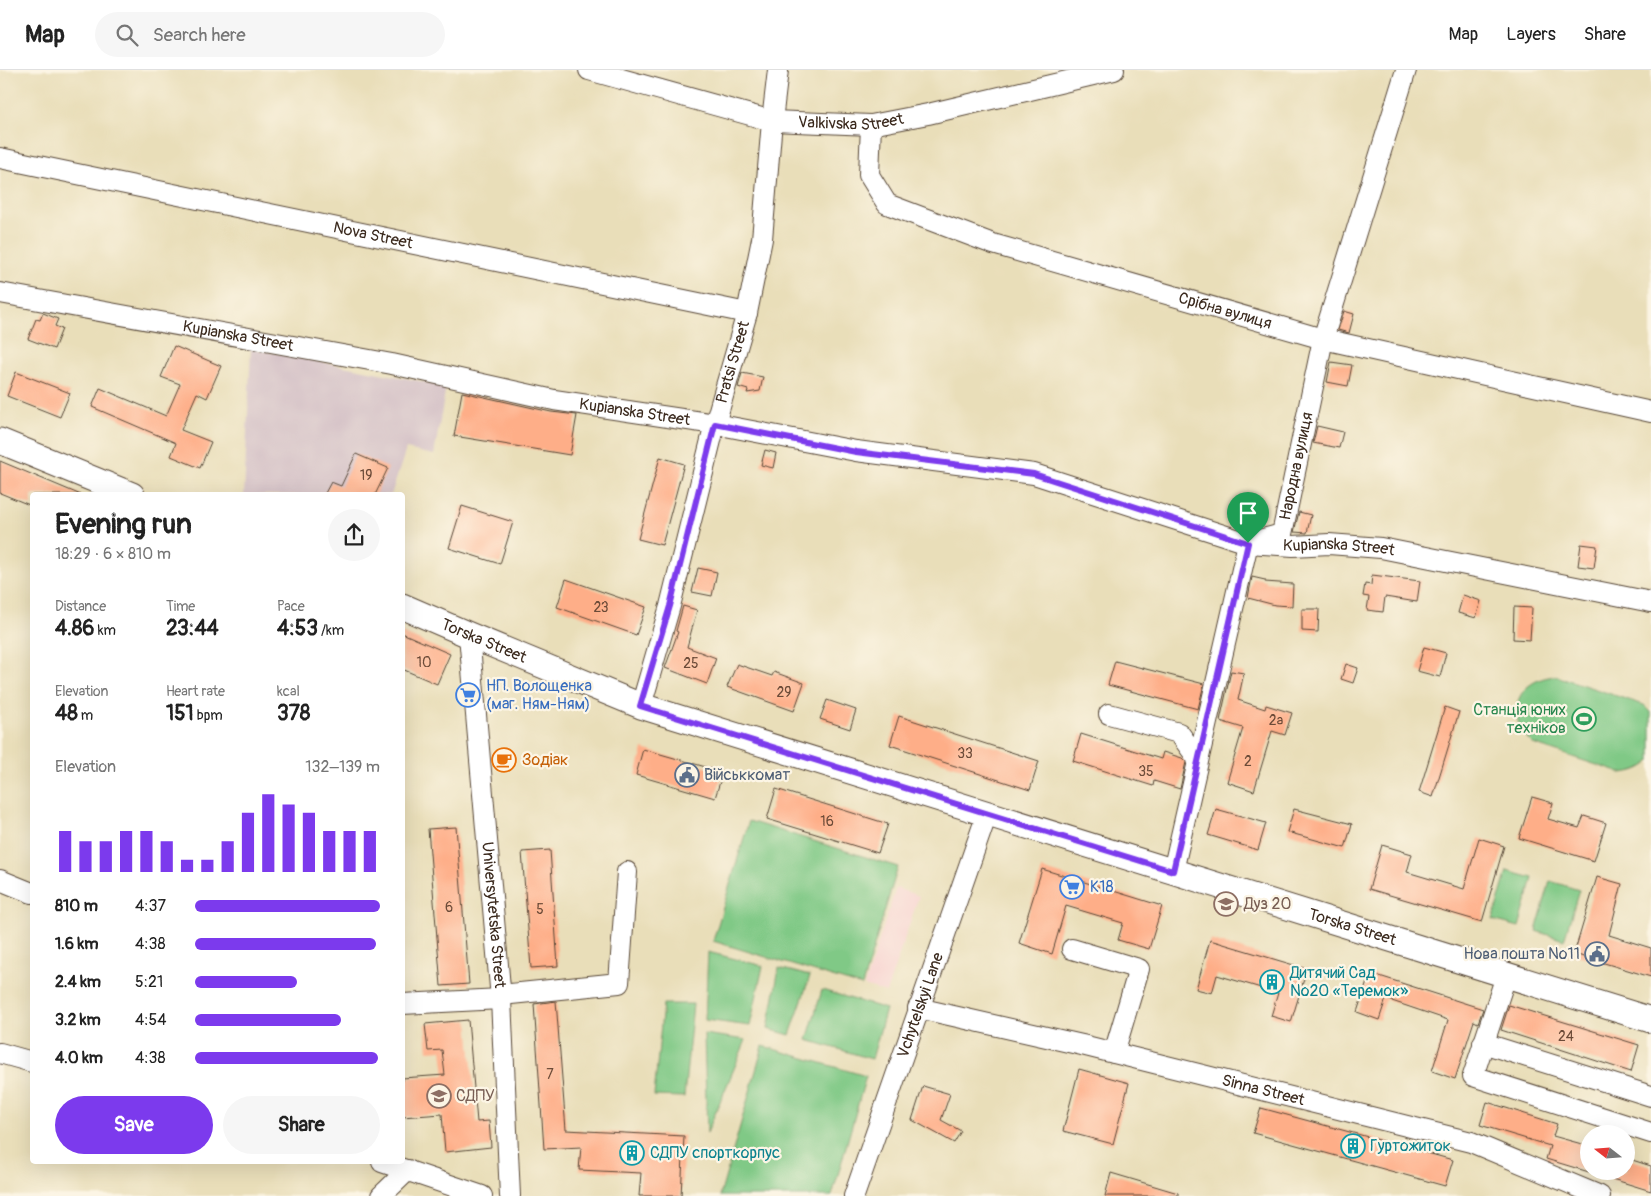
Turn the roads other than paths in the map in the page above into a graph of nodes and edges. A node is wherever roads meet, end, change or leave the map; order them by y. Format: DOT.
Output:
graph roads {
  1 [pos="589,70"];
  2 [pos="778,70"];
  3 [pos="1114,70"];
  4 [pos="1406,70"];
  5 [pos="772,121"];
  6 [pos="871,124"];
  7 [pos="0,158"];
  8 [pos="0,293"];
  9 [pos="747,312"];
  10 [pos="1323,339"];
  11 [pos="1651,412"];
  12 [pos="715,424"];
  13 [pos="0,441"];
  14 [pos="125,492"];
  15 [pos="1248,543"];
  16 [pos="1651,602"];
  17 [pos="405,607"];
  18 [pos="469,636"];
  19 [pos="640,706"];
  20 [pos="1110,714"];
  21 [pos="1198,759"];
  22 [pos="987,814"];
  23 [pos="1173,871"];
  24 [pos="627,872"];
  25 [pos="0,880"];
  26 [pos="30,892"];
  27 [pos="1072,949"];
  28 [pos="1506,976"];
  29 [pos="501,997"];
  30 [pos="405,1004"];
  31 [pos="918,1008"];
  32 [pos="1651,1020"];
  33 [pos="1483,1042"];
  34 [pos="0,1053"];
  35 [pos="1114,1053"];
  36 [pos="30,1061"];
  37 [pos="1651,1096"];
  38 [pos="1651,1133"];
  39 [pos="388,1164"];
  40 [pos="408,1170"];
  41 [pos="381,1196"];
  42 [pos="482,1196"];
  43 [pos="510,1196"];
  44 [pos="854,1196"];
  45 [pos="1600,1196"];
  1 -- 5 [label="street, Valkivska Street"];
  2 -- 5 [label="street, Pratsi Street"];
  3 -- 6 [label="street, Valkivska Street"];
  4 -- 10 [label="street, Народна вулиця"];
  5 -- 6 [label="street, Valkivska Street"];
  5 -- 9 [label="street, Pratsi Street"];
  6 -- 10 [label="street, Срібна вулиця"];
  7 -- 9 [label="street, Nova Street"];
  8 -- 12 [label="street, Kupianska Street"];
  9 -- 12 [label="street, Pratsi Street"];
  10 -- 11 [label="street, Срібна вулиця"];
  10 -- 15 [label="street, Народна вулиця"];
  12 -- 15 [label="street, Kupianska Street"];
  12 -- 19 [label="street, Pratsi Street"];
  13 -- 14 [label="main road"];
  15 -- 16 [label="street, Kupianska Street"];
  15 -- 21 [label="street"];
  17 -- 18 [label="main road, Torska Street"];
  18 -- 19 [label="main road, Torska Street"];
  18 -- 29 [label="street, Universytetska Street"];
  19 -- 22 [label="main road, Torska Street"];
  20 -- 21 [label="street"];
  21 -- 23 [label="street"];
  22 -- 23 [label="main road, Torska Street"];
  22 -- 31 [label="street, Vchytelskyi Lane"];
  23 -- 28 [label="main road, Torska Street"];
  24 -- 29 [label="street"];
  25 -- 26 [label="street"];
  27 -- 35 [label="street"];
  28 -- 32 [label="main road, Torska Street"];
  28 -- 33 [label="street"];
  29 -- 30 [label="street"];
  29 -- 43 [label="street, Universytetska Street"];
  31 -- 35 [label="street, Sinna Street"];
  31 -- 44 [label="street, Vchytelskyi Lane"];
  33 -- 37 [label="street"];
  33 -- 38 [label="street"];
  34 -- 36 [label="street"];
  35 -- 45 [label="street, Sinna Street"];
  39 -- 40 [label="street"];
  40 -- 41 [label="street"];
  40 -- 42 [label="street"];
}
